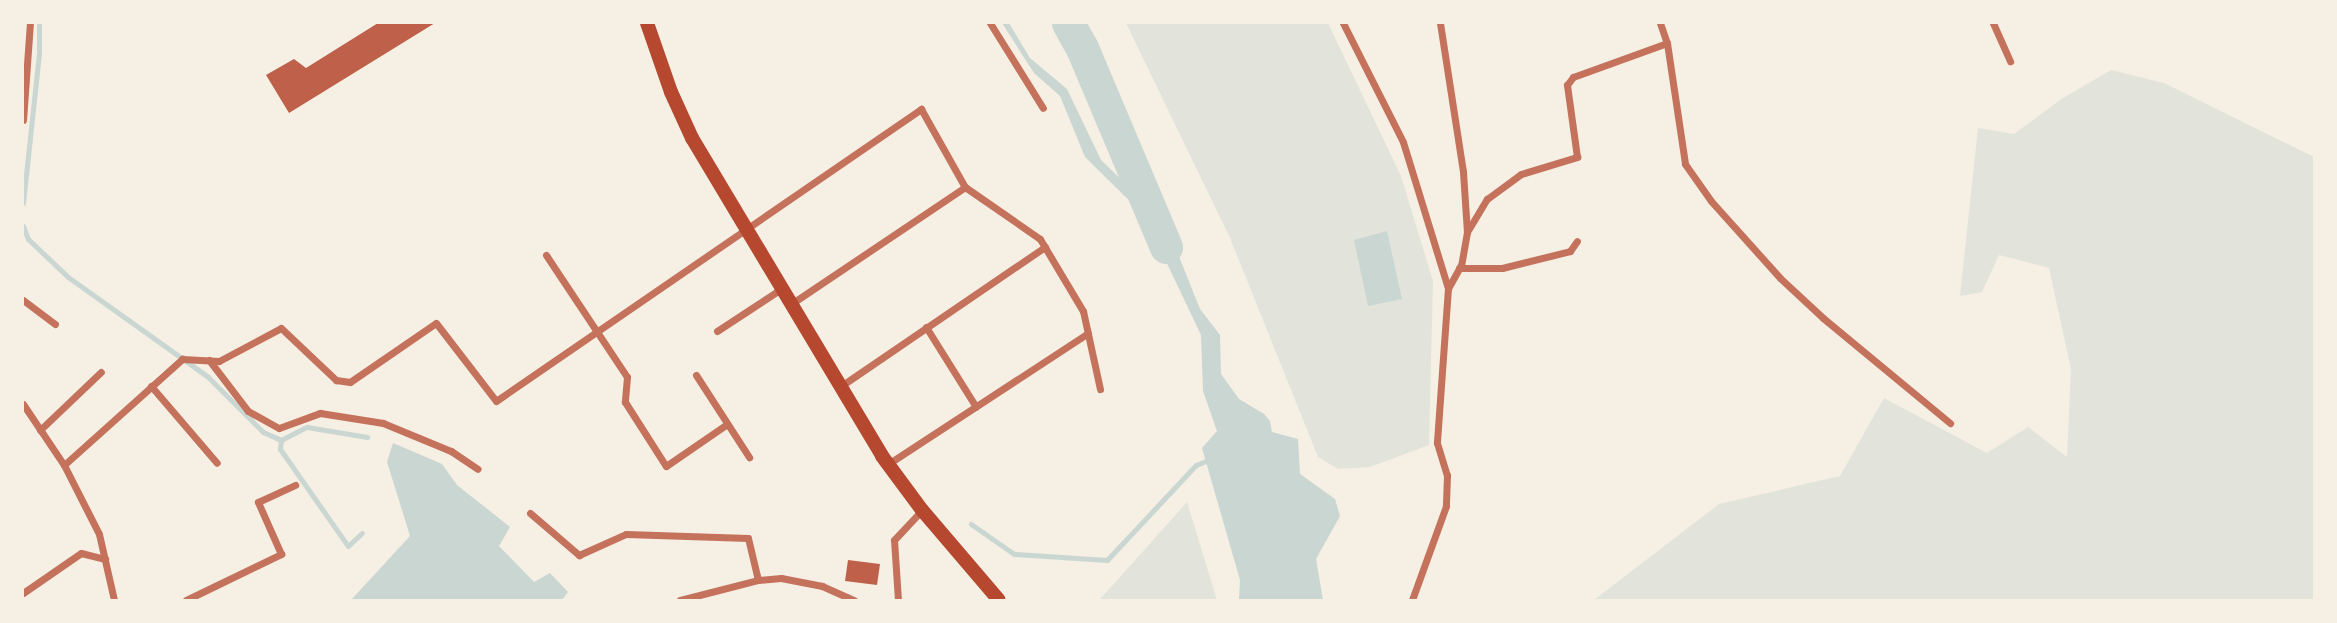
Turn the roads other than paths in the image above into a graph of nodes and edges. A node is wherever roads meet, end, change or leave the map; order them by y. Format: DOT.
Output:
graph roads {
  1 [pos="30,23"];
  2 [pos="647,23"];
  3 [pos="990,23"];
  4 [pos="1343,23"];
  5 [pos="1440,23"];
  6 [pos="1660,23"];
  7 [pos="1993,23"];
  8 [pos="1667,43"];
  9 [pos="2010,61"];
  10 [pos="1043,108"];
  11 [pos="23,120"];
  12 [pos="965,187"];
  13 [pos="745,230"];
  14 [pos="1467,232"];
  15 [pos="1577,241"];
  16 [pos="1045,247"];
  17 [pos="546,255"];
  18 [pos="1459,268"];
  19 [pos="1448,288"];
  20 [pos="781,289"];
  21 [pos="23,300"];
  22 [pos="790,304"];
  23 [pos="55,324"];
  24 [pos="926,327"];
  25 [pos="718,331"];
  26 [pos="597,333"];
  27 [pos="1088,333"];
  28 [pos="209,360"];
  29 [pos="101,372"];
  30 [pos="696,375"];
  31 [pos="151,386"];
  32 [pos="840,386"];
  33 [pos="1100,389"];
  34 [pos="23,404"];
  35 [pos="976,407"];
  36 [pos="1950,423"];
  37 [pos="727,424"];
  38 [pos="40,430"];
  39 [pos="749,457"];
  40 [pos="217,463"];
  41 [pos="888,464"];
  42 [pos="64,465"];
  43 [pos="478,470"];
  44 [pos="295,485"];
  45 [pos="922,510"];
  46 [pos="530,513"];
  47 [pos="105,559"];
  48 [pos="758,580"];
  49 [pos="23,593"];
  50 [pos="114,600"];
  51 [pos="186,600"];
  52 [pos="680,600"];
  53 [pos="854,600"];
  54 [pos="898,600"];
  55 [pos="999,600"];
  56 [pos="1412,600"];
  1 -- 11 [label="street"];
  2 -- 13 [label="main road"];
  3 -- 10 [label="street"];
  4 -- 19 [label="street"];
  5 -- 14 [label="street"];
  6 -- 8 [label="street"];
  7 -- 9 [label="street"];
  8 -- 14 [label="street"];
  8 -- 36 [label="street"];
  12 -- 13 [label="street"];
  12 -- 16 [label="street"];
  12 -- 22 [label="street"];
  13 -- 20 [label="main road"];
  13 -- 26 [label="street"];
  14 -- 18 [label="street"];
  15 -- 18 [label="street"];
  16 -- 24 [label="street"];
  16 -- 27 [label="street"];
  17 -- 26 [label="street"];
  18 -- 19 [label="street"];
  19 -- 56 [label="street"];
  20 -- 22 [label="main road"];
  20 -- 25 [label="street"];
  21 -- 23 [label="street"];
  22 -- 32 [label="main road"];
  24 -- 32 [label="street"];
  24 -- 35 [label="street"];
  26 -- 28 [label="street"];
  26 -- 37 [label="street"];
  27 -- 33 [label="street"];
  27 -- 35 [label="street"];
  28 -- 31 [label="street"];
  28 -- 43 [label="street"];
  29 -- 38 [label="street"];
  30 -- 37 [label="street"];
  31 -- 40 [label="street"];
  31 -- 42 [label="street"];
  32 -- 41 [label="main road"];
  34 -- 38 [label="street"];
  35 -- 41 [label="street"];
  37 -- 39 [label="street"];
  38 -- 42 [label="street"];
  41 -- 45 [label="main road"];
  42 -- 47 [label="street"];
  44 -- 51 [label="street"];
  45 -- 54 [label="street"];
  45 -- 55 [label="main road"];
  46 -- 48 [label="street"];
  47 -- 49 [label="street"];
  47 -- 50 [label="street"];
  48 -- 52 [label="street"];
  48 -- 53 [label="street"];
}
